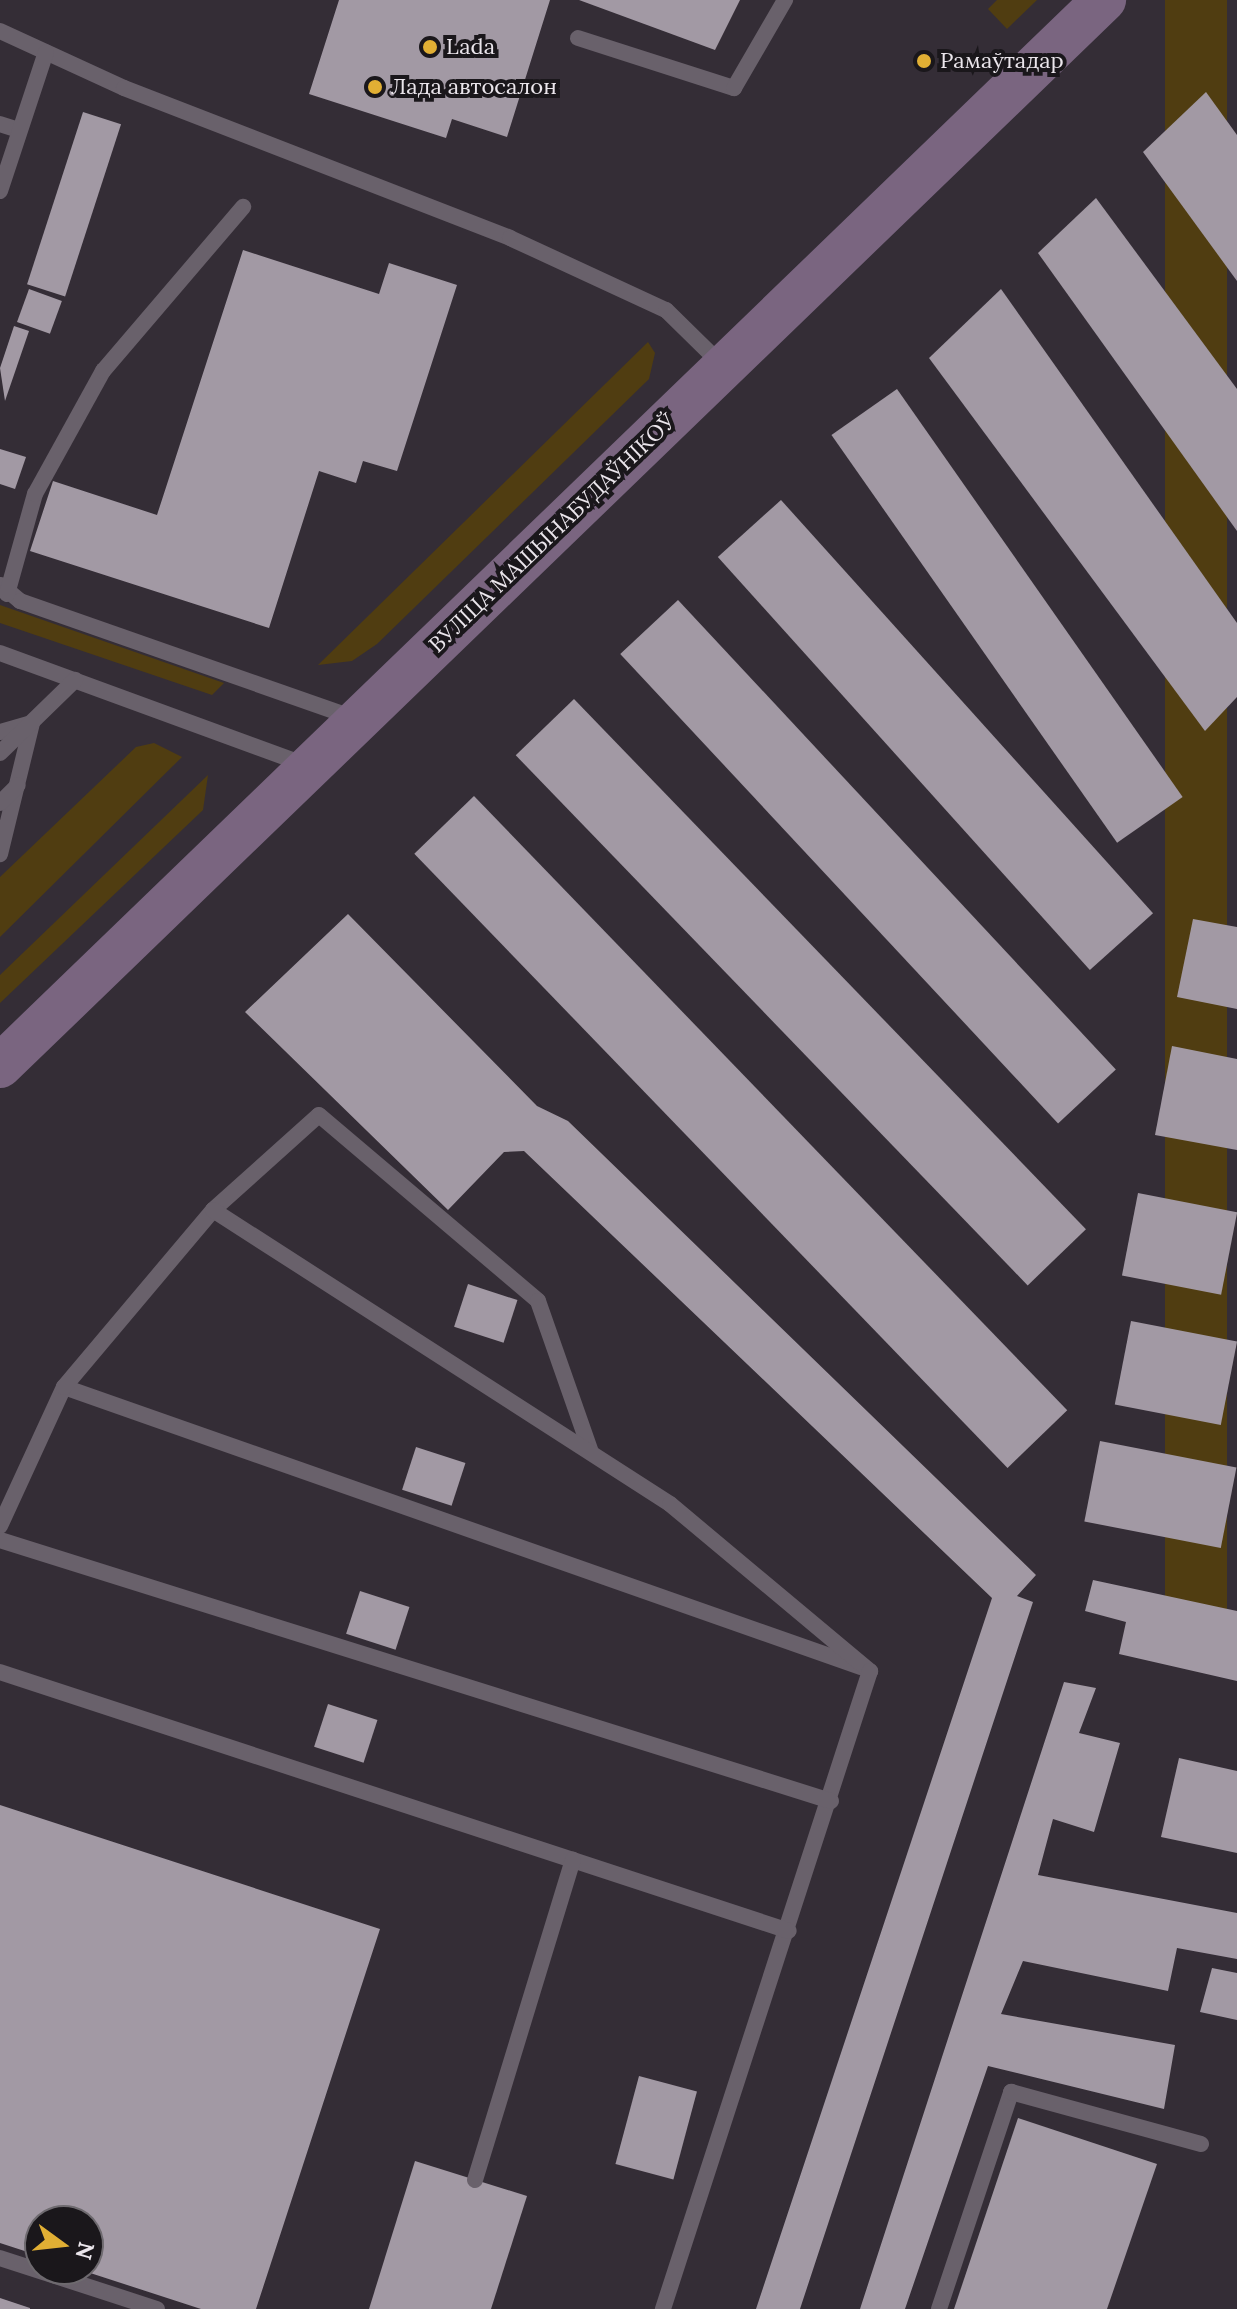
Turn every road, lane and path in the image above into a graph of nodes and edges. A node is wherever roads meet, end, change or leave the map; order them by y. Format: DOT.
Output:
graph roads {
  1 [pos="785,0"];
  2 [pos="1104,0"];
  3 [pos="0,31"];
  4 [pos="578,38"];
  5 [pos="46,52"];
  6 [pos="0,124"];
  7 [pos="19,130"];
  8 [pos="0,191"];
  9 [pos="243,207"];
  10 [pos="724,367"];
  11 [pos="3,589"];
  12 [pos="0,653"];
  13 [pos="75,680"];
  14 [pos="361,719"];
  15 [pos="32,723"];
  16 [pos="0,732"];
  17 [pos="0,753"];
  18 [pos="310,767"];
  19 [pos="18,785"];
  20 [pos="0,803"];
  21 [pos="0,854"];
  22 [pos="0,1066"];
  23 [pos="213,1210"];
  24 [pos="64,1387"];
  25 [pos="591,1452"];
  26 [pos="0,1526"];
  27 [pos="0,1540"];
  28 [pos="870,1671"];
  29 [pos="0,1672"];
  30 [pos="831,1801"];
  31 [pos="573,1860"];
  32 [pos="789,1931"];
  33 [pos="1201,2144"];
  34 [pos="475,2180"];
  35 [pos="0,2258"];
  36 [pos="157,2309"];
  37 [pos="663,2309"];
  38 [pos="939,2309"];
  1 -- 4 [label="lane"];
  2 -- 10 [label="main road, ВУЛІЦА МАШЫНАБУДАЎНІКОЎ"];
  3 -- 5 [label="lane"];
  5 -- 7 [label="lane"];
  5 -- 10 [label="lane"];
  6 -- 7 [label="lane"];
  7 -- 8 [label="lane"];
  9 -- 11 [label="lane"];
  10 -- 14 [label="main road, ВУЛІЦА МАШЫНАБУДАЎНІКОЎ"];
  11 -- 14 [label="lane"];
  12 -- 13 [label="lane"];
  13 -- 15 [label="lane"];
  13 -- 18 [label="lane"];
  14 -- 18 [label="main road, ВУЛІЦА МАШЫНАБУДАЎНІКОЎ"];
  15 -- 16 [label="lane"];
  15 -- 17 [label="lane"];
  15 -- 19 [label="lane"];
  18 -- 22 [label="main road, ВУЛІЦА МАШЫНАБУДАЎНІКОЎ"];
  19 -- 20 [label="lane"];
  19 -- 21 [label="lane"];
  23 -- 24 [label="lane"];
  23 -- 25 [label="lane"];
  23 -- 25 [label="lane"];
  24 -- 26 [label="lane"];
  24 -- 28 [label="lane"];
  25 -- 28 [label="lane"];
  27 -- 30 [label="lane"];
  28 -- 30 [label="lane"];
  29 -- 31 [label="lane"];
  30 -- 32 [label="lane"];
  31 -- 32 [label="lane"];
  31 -- 34 [label="lane"];
  32 -- 37 [label="lane"];
  33 -- 38 [label="lane"];
  35 -- 36 [label="lane"];
}
